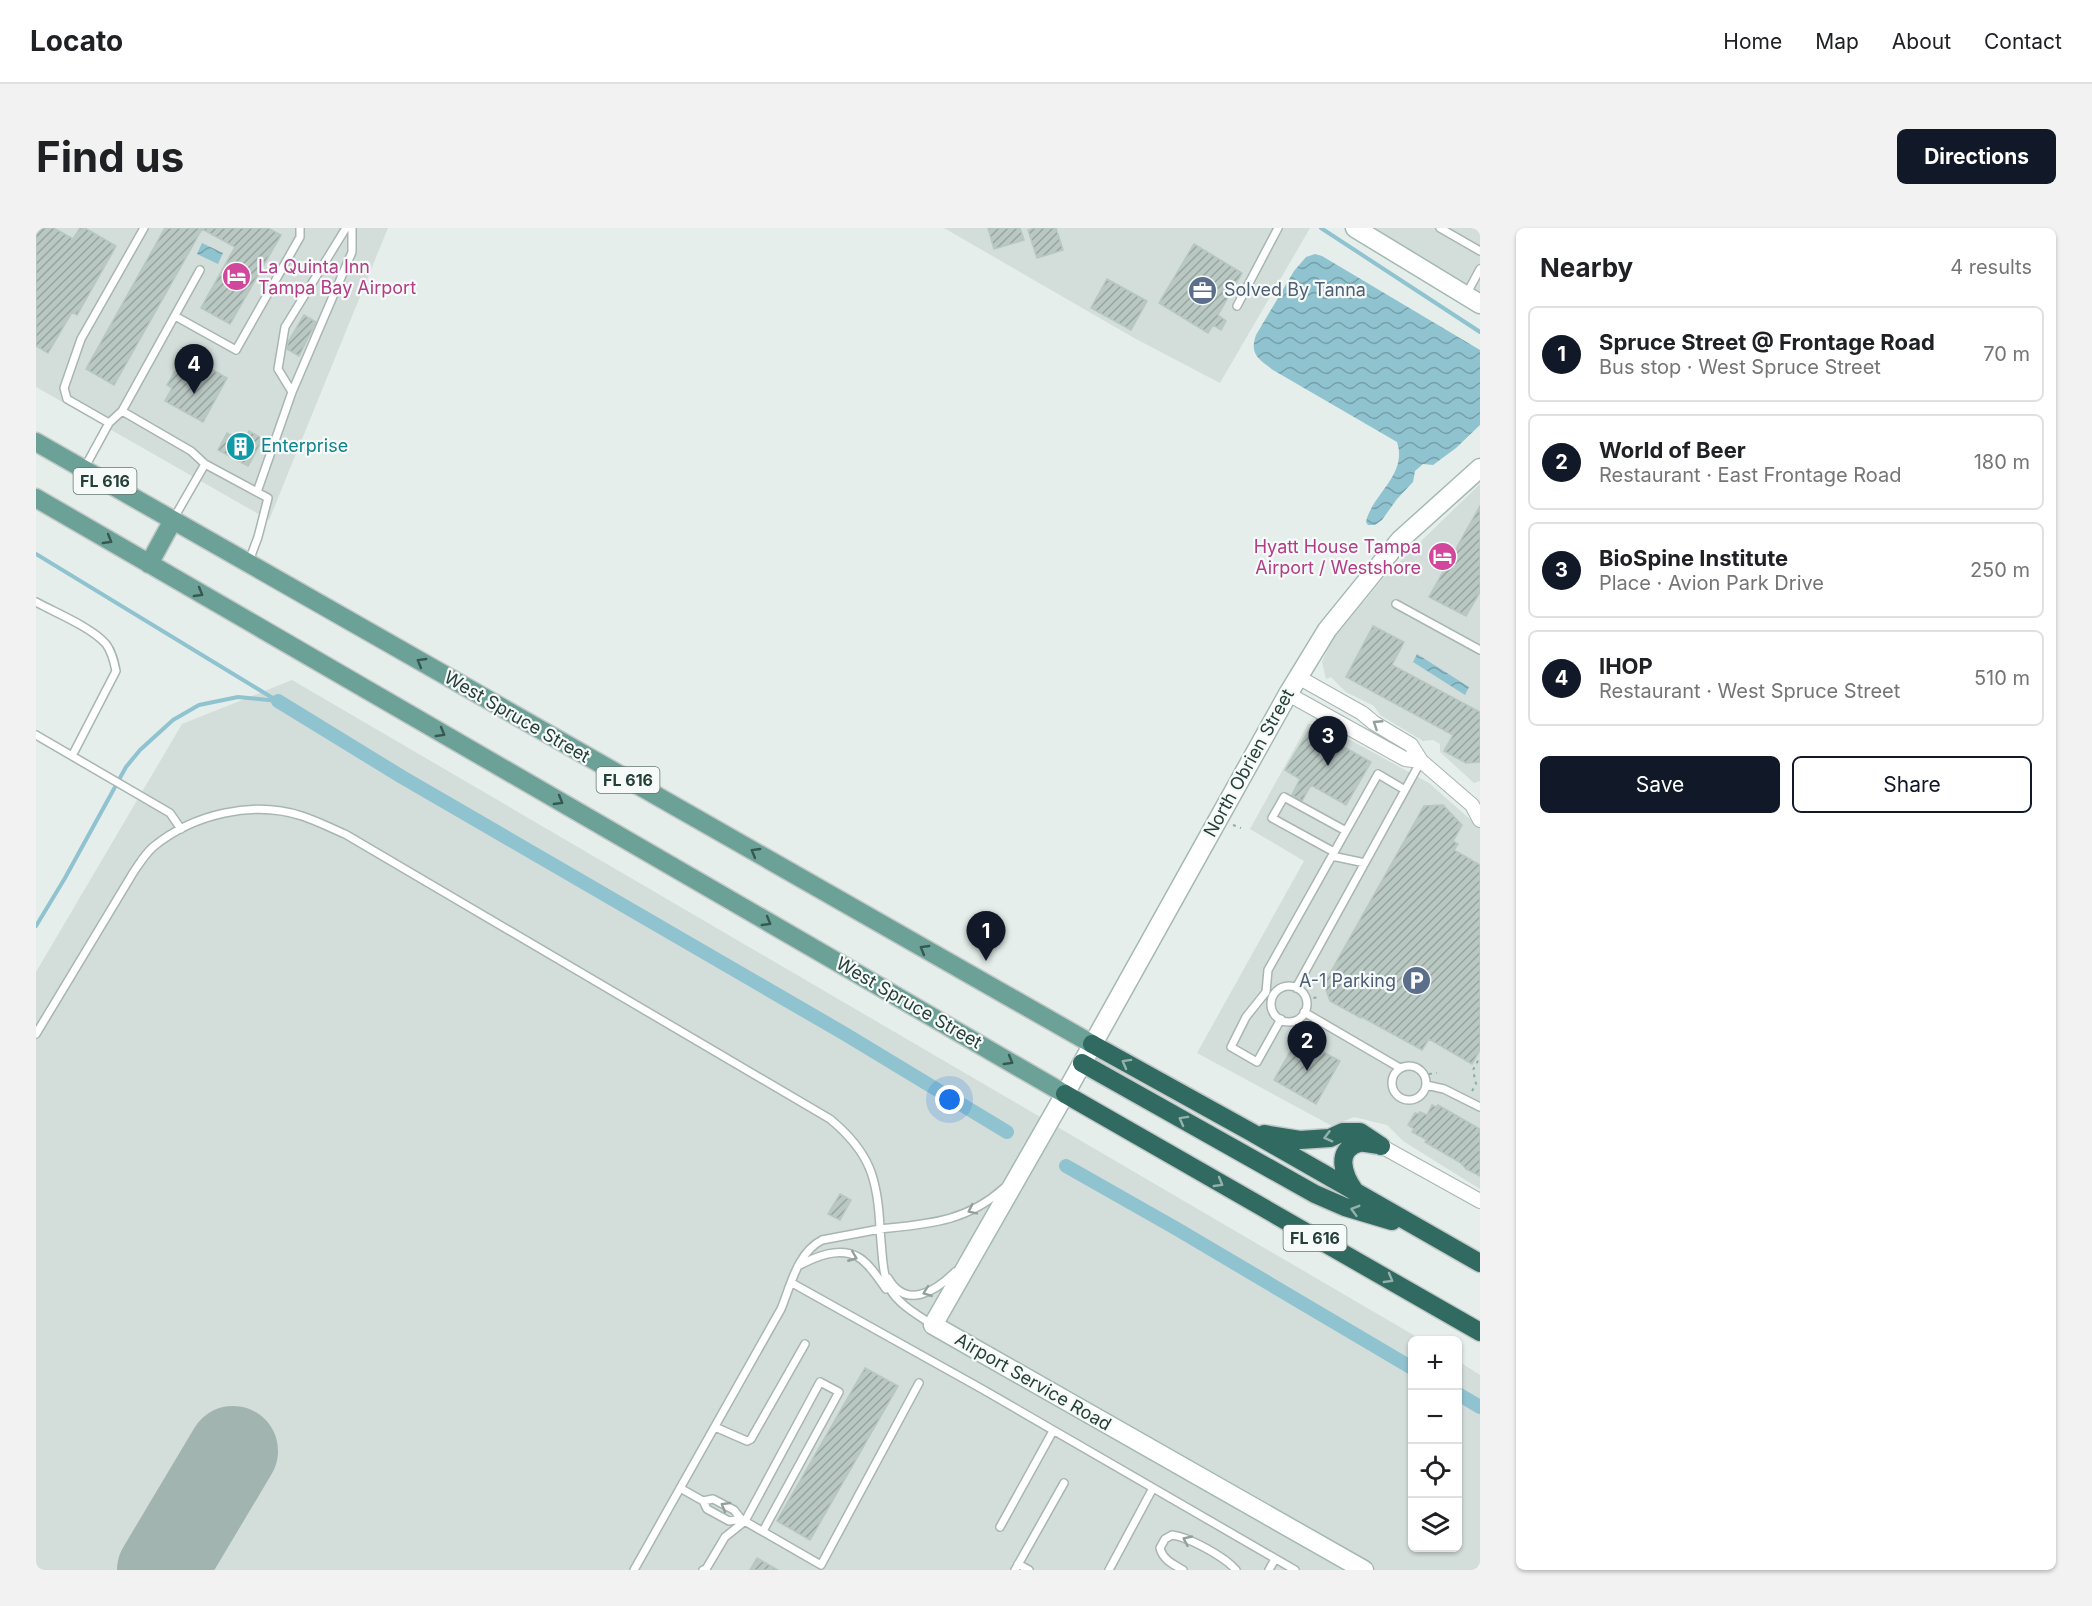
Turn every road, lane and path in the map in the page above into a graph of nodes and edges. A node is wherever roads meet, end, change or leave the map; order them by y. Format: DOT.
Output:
graph roads {
  1 [pos="144,228"];
  2 [pos="300,228"];
  3 [pos="346,228"];
  4 [pos="352,228"];
  5 [pos="1278,228"];
  6 [pos="1355,228"];
  7 [pos="1440,228"];
  8 [pos="1480,251"];
  9 [pos="1480,269"];
  10 [pos="200,270"];
  11 [pos="1473,299"];
  12 [pos="1237,306"];
  13 [pos="175,316"];
  14 [pos="292,392"];
  15 [pos="122,411"];
  16 [pos="109,423"];
  17 [pos="36,442"];
  18 [pos="206,464"];
  19 [pos="1480,468"];
  20 [pos="84,470"];
  21 [pos="257,492"];
  22 [pos="36,498"];
  23 [pos="173,520"];
  24 [pos="248,563"];
  25 [pos="149,564"];
  26 [pos="36,602"];
  27 [pos="1396,604"];
  28 [pos="1480,650"];
  29 [pos="1298,677"];
  30 [pos="1288,694"];
  31 [pos="36,735"];
  32 [pos="72,756"];
  33 [pos="1421,761"];
  34 [pos="1405,790"];
  35 [pos="1477,803"];
  36 [pos="1480,820"];
  37 [pos="1231,824"];
  38 [pos="1241,828"];
  39 [pos="181,829"];
  40 [pos="1346,831"];
  41 [pos="1333,854"];
  42 [pos="1365,863"];
  43 [pos="1296,988"];
  44 [pos="1269,994"];
  45 [pos="1320,997"];
  46 [pos="1306,999"];
  47 [pos="1304,1012"];
  48 [pos="1281,1019"];
  49 [pos="1295,1020"];
  50 [pos="1296,1029"];
  51 [pos="36,1034"];
  52 [pos="1092,1044"];
  53 [pos="1480,1058"];
  54 [pos="1082,1063"];
  55 [pos="1400,1068"];
  56 [pos="1437,1073"];
  57 [pos="1424,1075"];
  58 [pos="1426,1085"];
  59 [pos="1065,1094"];
  60 [pos="1471,1094"];
  61 [pos="1480,1107"];
  62 [pos="1251,1132"];
  63 [pos="1381,1146"];
  64 [pos="1018,1175"];
  65 [pos="1355,1192"];
  66 [pos="1480,1201"];
  67 [pos="880,1229"];
  68 [pos="1431,1234"];
  69 [pos="970,1258"];
  70 [pos="1476,1260"];
  71 [pos="798,1266"];
  72 [pos="884,1270"];
  73 [pos="792,1284"];
  74 [pos="897,1301"];
  75 [pos="933,1325"];
  76 [pos="1480,1332"];
  77 [pos="806,1344"];
  78 [pos="919,1383"];
  79 [pos="715,1427"];
  80 [pos="1053,1431"];
  81 [pos="1064,1483"];
  82 [pos="680,1488"];
  83 [pos="1153,1488"];
  84 [pos="703,1501"];
  85 [pos="743,1520"];
  86 [pos="1000,1527"];
  87 [pos="762,1531"];
  88 [pos="1275,1559"];
  89 [pos="1017,1567"];
  90 [pos="634,1570"];
  91 [pos="703,1570"];
  92 [pos="1029,1570"];
  93 [pos="1109,1570"];
  94 [pos="1183,1570"];
  95 [pos="1236,1570"];
  96 [pos="1269,1570"];
  97 [pos="1295,1570"];
  98 [pos="1364,1570"];
  1 -- 16 [label="lane"];
  2 -- 13 [label="lane"];
  3 -- 14 [label="lane"];
  4 -- 14 [label="lane"];
  5 -- 12 [label="lane"];
  6 -- 11 [label="street"];
  7 -- 8 [label="lane"];
  9 -- 11 [label="lane"];
  10 -- 13 [label="lane"];
  13 -- 15 [label="lane"];
  14 -- 21 [label="lane"];
  15 -- 16 [label="lane"];
  15 -- 18 [label="lane"];
  16 -- 20 [label="lane"];
  17 -- 20 [label="main road, West Spruce Street / FL 616"];
  18 -- 21 [label="lane"];
  18 -- 23 [label="lane"];
  19 -- 29 [label="street, North Obrien Street"];
  20 -- 23 [label="main road, West Spruce Street / FL 616"];
  21 -- 24 [label="lane"];
  22 -- 25 [label="main road, West Spruce Street / FL 616, one-way"];
  23 -- 24 [label="main road, West Spruce Street / FL 616"];
  23 -- 25 [label="main road"];
  52 -- 24 [label="main road, West Spruce Street / FL 616, one-way"];
  25 -- 59 [label="main road, West Spruce Street / FL 616, one-way"];
  26 -- 32 [label="lane"];
  27 -- 28 [label="lane"];
  29 -- 30 [label="street, North Obrien Street"];
  33 -- 29 [label="street, one-way"];
  30 -- 33 [label="street"];
  30 -- 52 [label="street, North Obrien Street"];
  31 -- 32 [label="lane"];
  32 -- 39 [label="lane"];
  33 -- 34 [label="lane"];
  33 -- 35 [label="street"];
  34 -- 40 [label="lane"];
  34 -- 42 [label="lane"];
  35 -- 36 [label="street"];
  37 -- 38 [label="path"];
  39 -- 51 [label="lane"];
  39 -- 67 [label="lane"];
  40 -- 41 [label="lane"];
  40 -- 41 [label="lane"];
  41 -- 42 [label="lane"];
  41 -- 44 [label="lane"];
  42 -- 43 [label="lane"];
  43 -- 44 [label="lane"];
  43 -- 46 [label="lane"];
  44 -- 48 [label="lane"];
  44 -- 48 [label="lane"];
  45 -- 46 [label="path"];
  46 -- 47 [label="lane"];
  47 -- 49 [label="lane"];
  47 -- 55 [label="lane"];
  48 -- 49 [label="lane"];
  49 -- 50 [label="path"];
  52 -- 54 [label="street, North Obrien Street"];
  62 -- 52 [label="highway, FL 616, one-way"];
  53 -- 60 [label="path"];
  54 -- 59 [label="street, North Obrien Street"];
  68 -- 54 [label="highway, one-way"];
  55 -- 57 [label="lane"];
  55 -- 58 [label="lane"];
  56 -- 57 [label="path"];
  57 -- 58 [label="lane"];
  58 -- 61 [label="lane"];
  59 -- 64 [label="street"];
  59 -- 76 [label="highway, FL 616, one-way"];
  63 -- 62 [label="highway, one-way"];
  62 -- 65 [label="highway, FL 616"];
  63 -- 65 [label="highway"];
  63 -- 66 [label="street"];
  64 -- 67 [label="lane, one-way"];
  64 -- 69 [label="street"];
  65 -- 68 [label="highway, FL 616"];
  67 -- 71 [label="lane"];
  67 -- 72 [label="lane"];
  68 -- 70 [label="highway, FL 616"];
  69 -- 72 [label="lane, one-way"];
  69 -- 75 [label="street"];
  71 -- 73 [label="lane"];
  71 -- 74 [label="lane, one-way"];
  72 -- 74 [label="lane"];
  73 -- 79 [label="lane"];
  73 -- 80 [label="lane"];
  74 -- 75 [label="lane"];
  75 -- 98 [label="street, Airport Service Road"];
  77 -- 79 [label="lane"];
  78 -- 87 [label="lane"];
  79 -- 82 [label="lane"];
  80 -- 83 [label="lane"];
  80 -- 86 [label="lane"];
  81 -- 89 [label="lane"];
  82 -- 84 [label="lane"];
  82 -- 90 [label="lane"];
  83 -- 88 [label="lane"];
  83 -- 93 [label="lane"];
  85 -- 84 [label="lane, one-way"];
  84 -- 85 [label="lane"];
  85 -- 87 [label="lane"];
  85 -- 87 [label="lane"];
  85 -- 91 [label="lane"];
  88 -- 96 [label="lane"];
  88 -- 97 [label="lane"];
  89 -- 92 [label="lane"];
  95 -- 94 [label="lane, one-way"];
}
